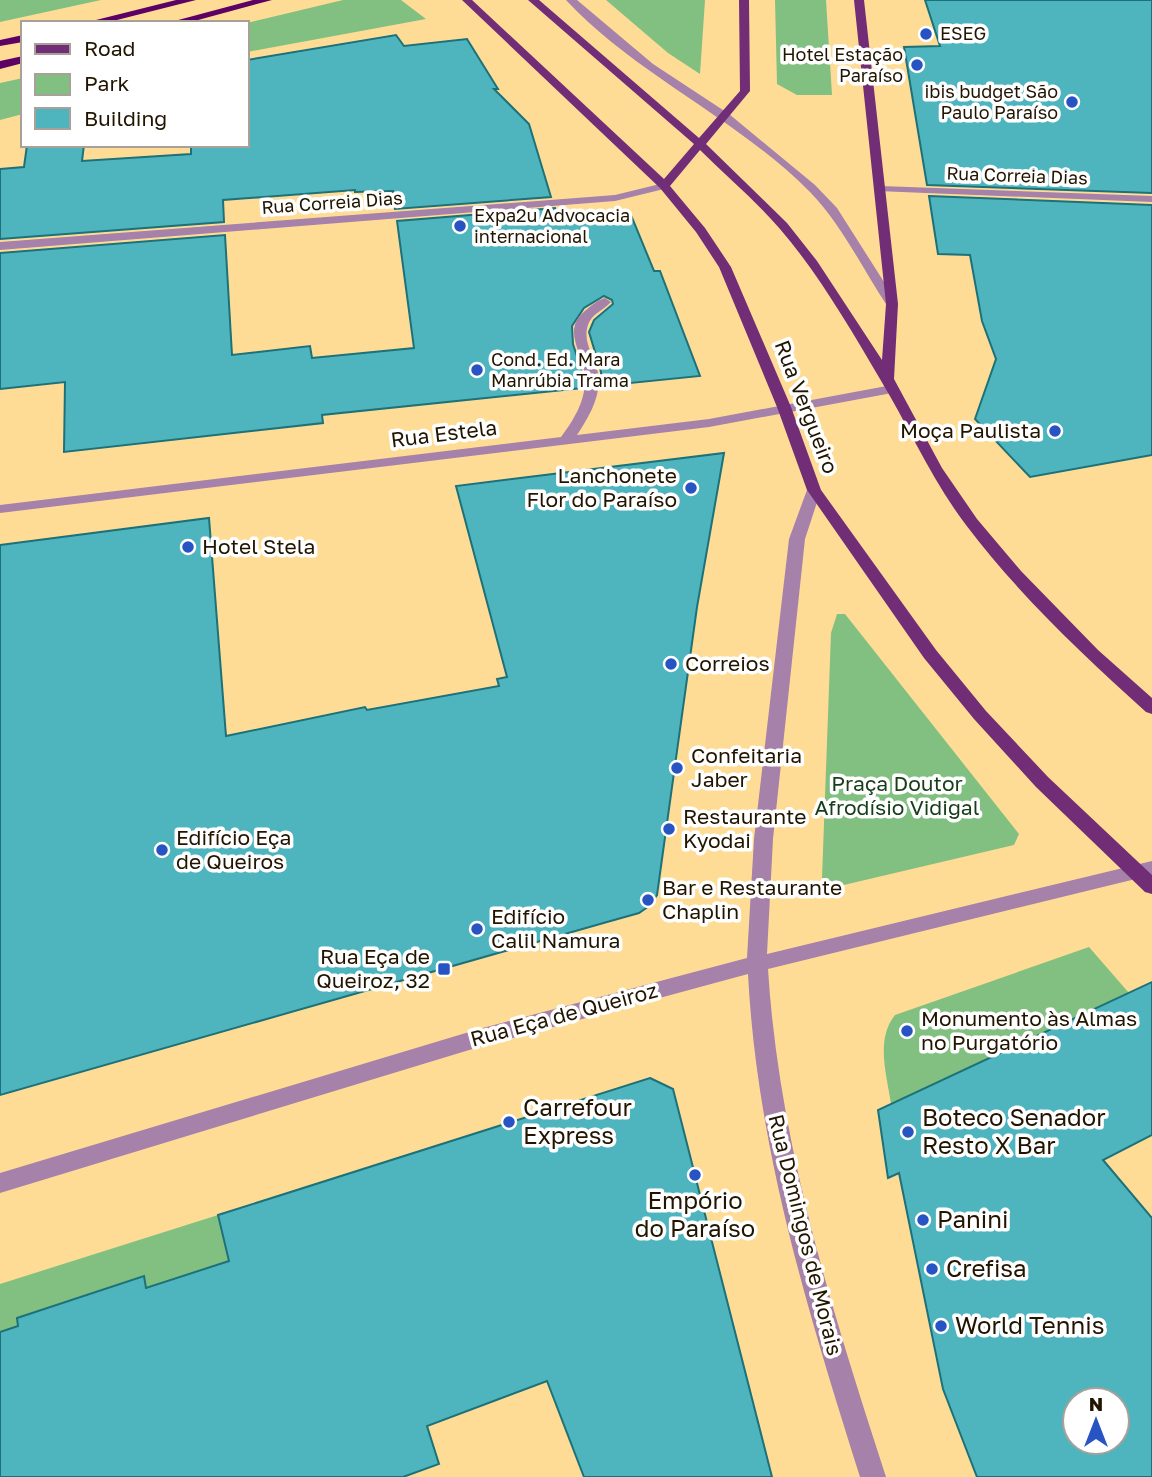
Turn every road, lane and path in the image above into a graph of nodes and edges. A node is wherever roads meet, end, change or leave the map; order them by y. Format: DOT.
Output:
graph roads {
  1 [pos="191,0"];
  2 [pos="267,0"];
  3 [pos="467,0"];
  4 [pos="533,0"];
  5 [pos="572,0"];
  6 [pos="744,0"];
  7 [pos="859,0"];
  8 [pos="98,21"];
  9 [pos="180,21"];
  10 [pos="21,38"];
  11 [pos="0,43"];
  12 [pos="21,60"];
  13 [pos="0,65"];
  14 [pos="725,116"];
  15 [pos="701,145"];
  16 [pos="664,186"];
  17 [pos="881,189"];
  18 [pos="1152,198"];
  19 [pos="0,246"];
  20 [pos="606,302"];
  21 [pos="892,304"];
  22 [pos="889,384"];
  23 [pos="784,407"];
  24 [pos="566,440"];
  25 [pos="814,490"];
  26 [pos="0,509"];
  27 [pos="1152,708"];
  28 [pos="1144,870"];
  29 [pos="1152,887"];
  30 [pos="757,963"];
  31 [pos="0,1184"];
  32 [pos="873,1477"];
  1 -- 8 [label="highway"];
  2 -- 9 [label="highway"];
  3 -- 16 [label="main road, Rua Vergueiro"];
  4 -- 15 [label="main road"];
  5 -- 14 [label="street"];
  6 -- 14 [label="main road"];
  7 -- 17 [label="main road"];
  10 -- 11 [label="highway"];
  12 -- 13 [label="highway"];
  14 -- 15 [label="main road"];
  14 -- 21 [label="street"];
  15 -- 16 [label="main road"];
  15 -- 22 [label="main road"];
  16 -- 19 [label="street, Rua Correia Dias"];
  16 -- 23 [label="main road, Rua Vergueiro"];
  17 -- 18 [label="street, Rua Correia Dias"];
  17 -- 21 [label="main road"];
  20 -- 24 [label="street"];
  21 -- 22 [label="main road"];
  22 -- 23 [label="street, Rua Estela"];
  22 -- 27 [label="main road"];
  23 -- 24 [label="street, Rua Estela"];
  23 -- 25 [label="main road, Rua Vergueiro"];
  24 -- 26 [label="street, Rua Estela"];
  25 -- 28 [label="main road, Rua Vergueiro"];
  25 -- 30 [label="street, Rua Domingos de Morais"];
  28 -- 29 [label="main road, Rua Vergueiro"];
  28 -- 30 [label="street, Rua Eça de Queiroz"];
  30 -- 31 [label="street, Rua Eça de Queiroz"];
  30 -- 32 [label="street, Rua Domingos de Morais"];
}
